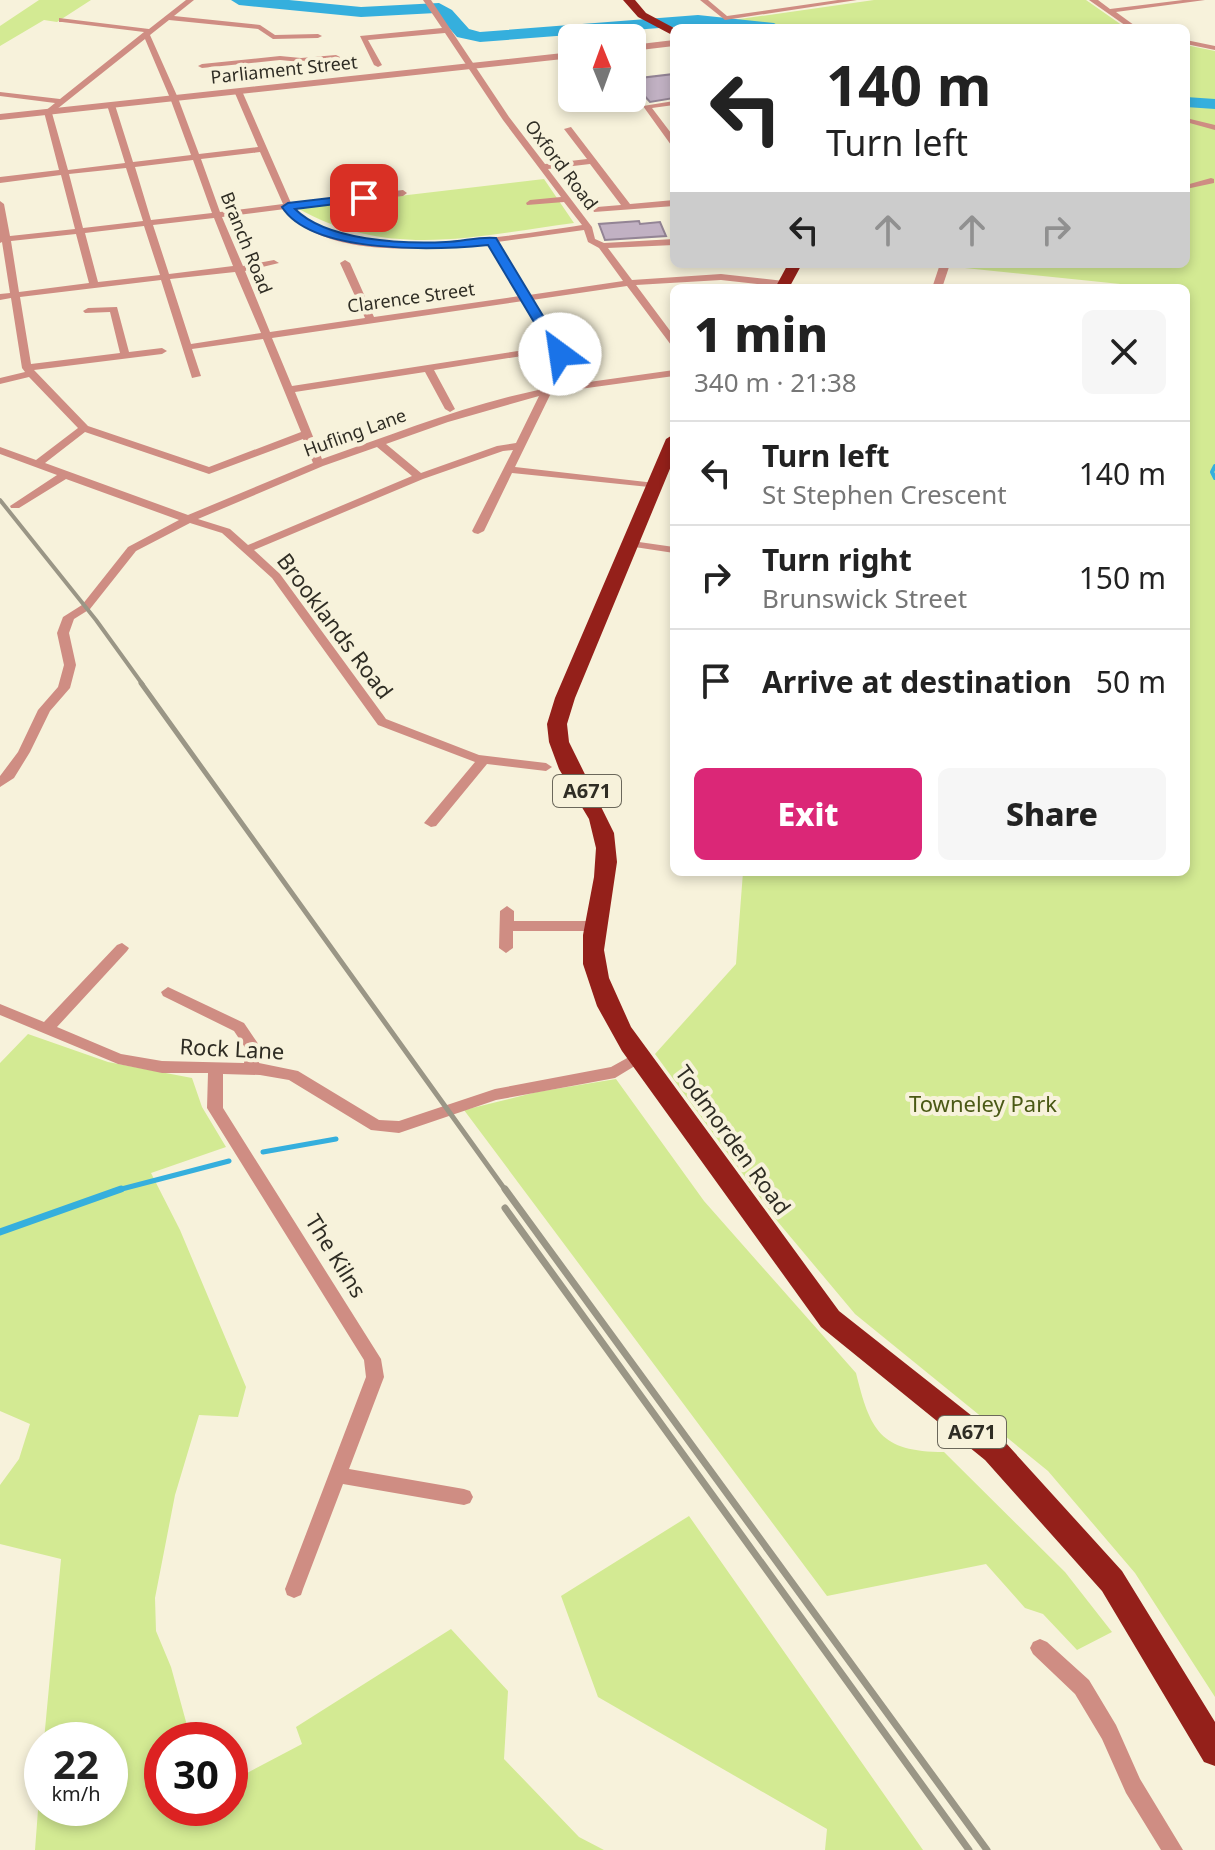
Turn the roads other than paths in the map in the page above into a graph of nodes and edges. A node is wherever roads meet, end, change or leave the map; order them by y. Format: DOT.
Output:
graph roads {
  1 [pos="190,0"];
  2 [pos="439,0"];
  3 [pos="629,0"];
  4 [pos="704,0"];
  5 [pos="764,0"];
  6 [pos="853,0"];
  7 [pos="1093,0"];
  8 [pos="1201,0"];
  9 [pos="829,2"];
  10 [pos="430,4"];
  11 [pos="777,11"];
  12 [pos="1108,11"];
  13 [pos="167,18"];
  14 [pos="62,20"];
  15 [pos="1128,24"];
  16 [pos="449,30"];
  17 [pos="670,31"];
  18 [pos="148,32"];
  19 [pos="318,36"];
  20 [pos="273,37"];
  21 [pos="670,43"];
  22 [pos="1190,43"];
  23 [pos="646,46"];
  24 [pos="1215,48"];
  25 [pos="336,57"];
  26 [pos="558,57"];
  27 [pos="280,58"];
  28 [pos="378,65"];
  29 [pos="202,66"];
  30 [pos="473,66"];
  31 [pos="238,91"];
  32 [pos="0,94"];
  33 [pos="174,98"];
  34 [pos="61,101"];
  35 [pos="670,103"];
  36 [pos="111,105"];
  37 [pos="48,112"];
  38 [pos="0,117"];
  39 [pos="1190,121"];
  40 [pos="1215,128"];
  41 [pos="568,129"];
  42 [pos="670,138"];
  43 [pos="264,149"];
  44 [pos="196,157"];
  45 [pos="592,161"];
  46 [pos="131,164"];
  47 [pos="542,167"];
  48 [pos="64,172"];
  49 [pos="0,180"];
  50 [pos="1211,181"];
  51 [pos="1190,187"];
  52 [pos="403,193"];
  53 [pos="565,199"];
  54 [pos="530,203"];
  55 [pos="670,203"];
  56 [pos="0,204"];
  57 [pos="288,207"];
  58 [pos="627,207"];
  59 [pos="597,210"];
  60 [pos="217,215"];
  61 [pos="149,223"];
  62 [pos="588,227"];
  63 [pos="79,231"];
  64 [pos="3,240"];
  65 [pos="492,241"];
  66 [pos="670,242"];
  67 [pos="602,246"];
  68 [pos="274,263"];
  69 [pos="345,263"];
  70 [pos="726,268"];
  71 [pos="238,269"];
  72 [pos="165,277"];
  73 [pos="721,277"];
  74 [pos="630,283"];
  75 [pos="769,284"];
  76 [pos="94,285"];
  77 [pos="16,295"];
  78 [pos="0,297"];
  79 [pos="526,298"];
  80 [pos="88,311"];
  81 [pos="371,320"];
  82 [pos="266,335"];
  83 [pos="670,338"];
  84 [pos="187,347"];
  85 [pos="556,348"];
  86 [pos="162,351"];
  87 [pos="125,356"];
  88 [pos="428,368"];
  89 [pos="29,371"];
  90 [pos="670,374"];
  91 [pos="196,376"];
  92 [pos="0,381"];
  93 [pos="579,386"];
  94 [pos="288,390"];
  95 [pos="547,391"];
  96 [pos="450,409"];
  97 [pos="84,428"];
  98 [pos="306,434"];
  99 [pos="379,443"];
  100 [pos="520,446"];
  101 [pos="670,449"];
  102 [pos="0,450"];
  103 [pos="38,464"];
  104 [pos="319,464"];
  105 [pos="507,469"];
  106 [pos="65,475"];
  107 [pos="419,477"];
  108 [pos="655,486"];
  109 [pos="15,506"];
  110 [pos="191,518"];
  111 [pos="478,531"];
  112 [pos="632,544"];
  113 [pos="248,549"];
  114 [pos="670,549"];
  115 [pos="484,760"];
  116 [pos="546,767"];
  117 [pos="0,783"];
  118 [pos="431,823"];
  119 [pos="595,926"];
  120 [pos="122,948"];
  121 [pos="506,948"];
  122 [pos="168,992"];
  123 [pos="0,1009"];
  124 [pos="46,1029"];
  125 [pos="638,1057"];
  126 [pos="216,1069"];
  127 [pos="250,1069"];
  128 [pos="339,1475"];
  129 [pos="464,1497"];
  130 [pos="294,1589"];
  131 [pos="1040,1648"];
  132 [pos="1215,1751"];
  133 [pos="1173,1850"];
  1 -- 13 [label="street"];
  2 -- 10 [label="street"];
  3 -- 17 [label="highway"];
  4 -- 11 [label="street"];
  5 -- 11 [label="street"];
  6 -- 9 [label="street"];
  7 -- 12 [label="street"];
  8 -- 12 [label="street"];
  9 -- 11 [label="street"];
  10 -- 16 [label="street, Oxford Road"];
  12 -- 15 [label="street"];
  13 -- 18 [label="street"];
  13 -- 20 [label="street"];
  14 -- 18 [label="street"];
  16 -- 28 [label="street"];
  16 -- 30 [label="street, Oxford Road"];
  18 -- 33 [label="street, Branch Road"];
  18 -- 34 [label="street"];
  19 -- 20 [label="street"];
  20 -- 27 [label="street"];
  21 -- 23 [label="street"];
  22 -- 24 [label="street"];
  25 -- 27 [label="street"];
  26 -- 30 [label="street, Parliament Street"];
  27 -- 29 [label="street"];
  30 -- 31 [label="street, Parliament Street"];
  30 -- 47 [label="street, Oxford Road"];
  31 -- 33 [label="street, Parliament Street"];
  31 -- 43 [label="street"];
  32 -- 34 [label="street"];
  33 -- 36 [label="street, Parliament Street"];
  33 -- 44 [label="street, Branch Road"];
  34 -- 37 [label="street"];
  35 -- 42 [label="street"];
  36 -- 37 [label="street, Parliament Street"];
  36 -- 46 [label="street"];
  37 -- 38 [label="street, Parliament Street"];
  37 -- 48 [label="street"];
  39 -- 40 [label="street"];
  41 -- 45 [label="street"];
  43 -- 44 [label="street"];
  43 -- 57 [label="street"];
  44 -- 46 [label="street"];
  44 -- 60 [label="street, Branch Road"];
  45 -- 47 [label="street"];
  45 -- 58 [label="street"];
  46 -- 48 [label="street"];
  46 -- 61 [label="street"];
  47 -- 53 [label="street, Oxford Road"];
  48 -- 49 [label="street"];
  48 -- 63 [label="street"];
  50 -- 51 [label="street"];
  52 -- 57 [label="street"];
  53 -- 54 [label="street"];
  53 -- 62 [label="street, Oxford Road"];
  55 -- 58 [label="street"];
  56 -- 64 [label="street"];
  57 -- 60 [label="street"];
  57 -- 65 [label="street"];
  58 -- 59 [label="street"];
  60 -- 61 [label="street"];
  60 -- 71 [label="street, Branch Road"];
  61 -- 63 [label="street"];
  61 -- 72 [label="street"];
  62 -- 65 [label="street"];
  62 -- 67 [label="street, Oxford Road"];
  63 -- 64 [label="street"];
  63 -- 76 [label="street"];
  64 -- 77 [label="street"];
  65 -- 79 [label="street"];
  66 -- 67 [label="street"];
  67 -- 74 [label="street, Oxford Road"];
  68 -- 71 [label="street"];
  69 -- 81 [label="street"];
  70 -- 73 [label="street"];
  71 -- 72 [label="street"];
  71 -- 82 [label="street, Branch Road"];
  72 -- 76 [label="street"];
  72 -- 84 [label="street"];
  73 -- 74 [label="street, Clarence Street"];
  73 -- 75 [label="street, Clarence Street"];
  74 -- 79 [label="street, Clarence Street"];
  74 -- 83 [label="street, Oxford Road"];
  76 -- 77 [label="street"];
  77 -- 78 [label="street"];
  77 -- 89 [label="street"];
  79 -- 81 [label="street, Clarence Street"];
  79 -- 85 [label="street"];
  80 -- 87 [label="street"];
  81 -- 82 [label="street, Clarence Street"];
  82 -- 84 [label="street, Clarence Street"];
  82 -- 94 [label="street, Branch Road"];
  84 -- 91 [label="street"];
  85 -- 88 [label="street"];
  85 -- 93 [label="street"];
  86 -- 87 [label="street"];
  87 -- 89 [label="street"];
  88 -- 94 [label="street"];
  88 -- 96 [label="street"];
  89 -- 92 [label="street"];
  89 -- 97 [label="street"];
  90 -- 93 [label="street, Hufling Lane"];
  93 -- 95 [label="street, Hufling Lane"];
  94 -- 98 [label="street, Branch Road"];
  95 -- 99 [label="street, Hufling Lane"];
  95 -- 100 [label="street"];
  97 -- 98 [label="street"];
  97 -- 103 [label="street"];
  98 -- 104 [label="street, Branch Road"];
  99 -- 104 [label="street, Hufling Lane"];
  99 -- 107 [label="street"];
  100 -- 105 [label="street"];
  100 -- 107 [label="street"];
  101 -- 108 [label="highway, Todmorden Road / A671"];
  102 -- 103 [label="street, Brooklands Road"];
  103 -- 106 [label="street, Brooklands Road"];
  104 -- 110 [label="street, Hufling Lane"];
  105 -- 108 [label="street"];
  105 -- 111 [label="street"];
  106 -- 109 [label="street"];
  106 -- 110 [label="street, Brooklands Road"];
  107 -- 113 [label="street"];
  108 -- 112 [label="highway, Todmorden Road / A671"];
  110 -- 113 [label="street, Brooklands Road"];
  110 -- 117 [label="street, Hufling Lane"];
  112 -- 114 [label="street"];
  112 -- 119 [label="highway, Todmorden Road / A671"];
  113 -- 115 [label="street, Brooklands Road"];
  115 -- 116 [label="street, Brooklands Road"];
  115 -- 118 [label="street"];
  119 -- 121 [label="street"];
  119 -- 125 [label="highway, Todmorden Road / A671"];
  120 -- 124 [label="street"];
  122 -- 127 [label="street"];
  123 -- 124 [label="street, Rock Lane"];
  124 -- 126 [label="street, Rock Lane"];
  125 -- 127 [label="street, Rock Lane"];
  125 -- 132 [label="highway, Todmorden Road / A671"];
  126 -- 127 [label="street, Rock Lane"];
  126 -- 128 [label="street, The Kilns"];
  128 -- 129 [label="street"];
  128 -- 130 [label="street, The Kilns"];
  131 -- 133 [label="street"];
}
